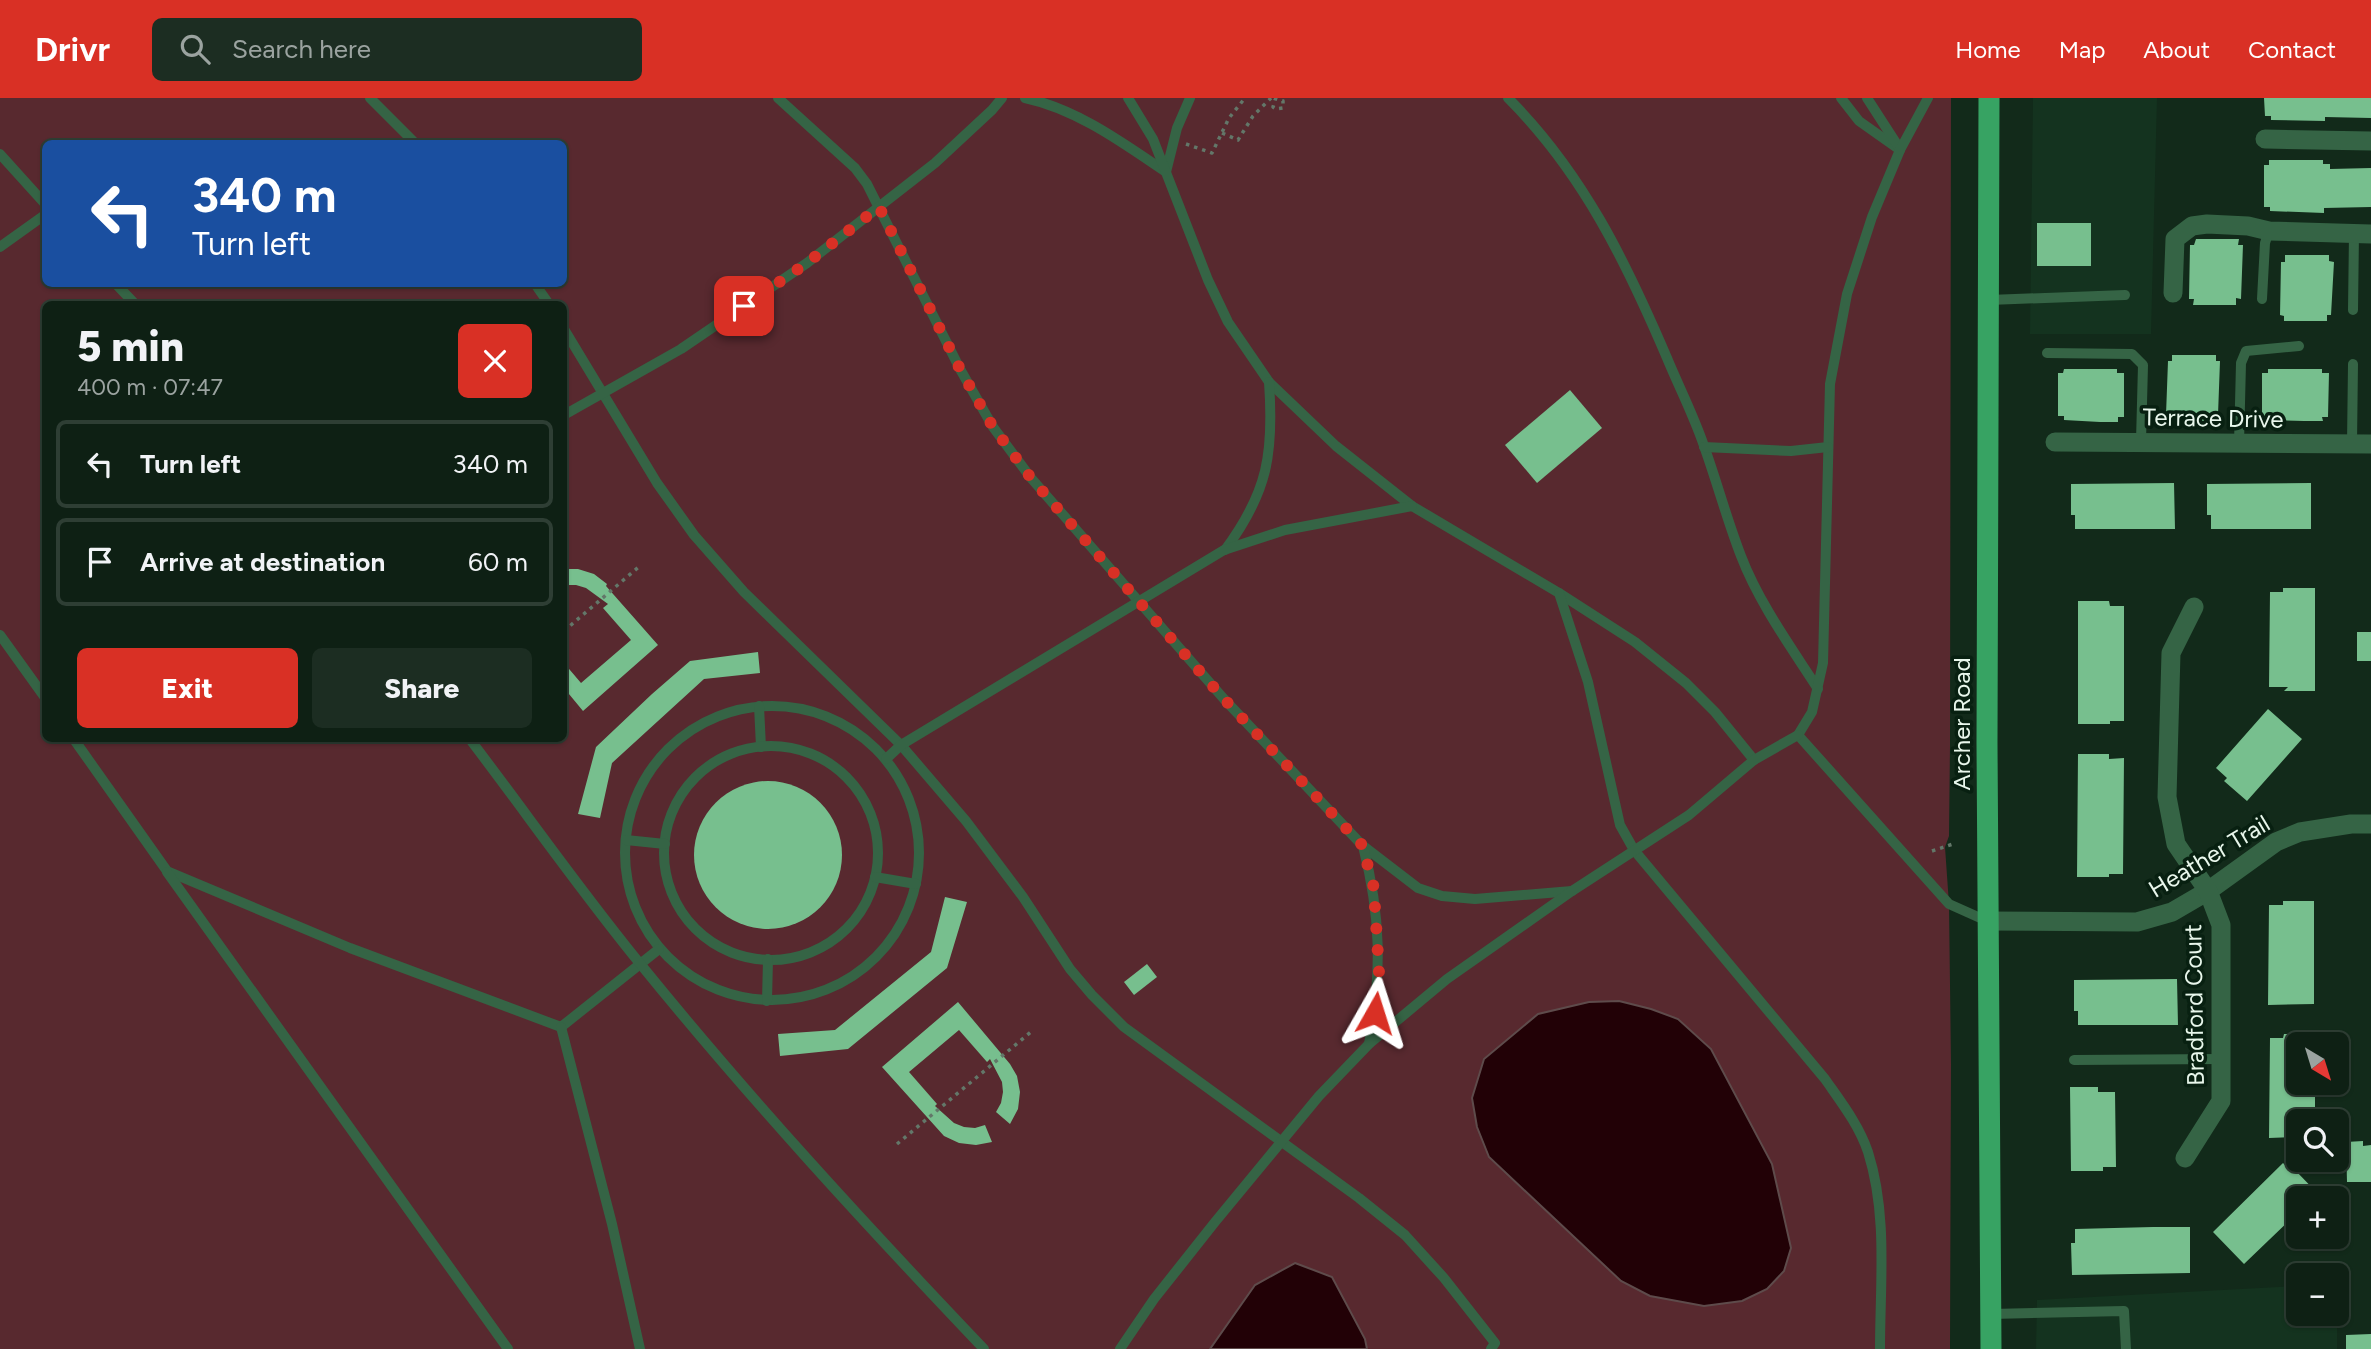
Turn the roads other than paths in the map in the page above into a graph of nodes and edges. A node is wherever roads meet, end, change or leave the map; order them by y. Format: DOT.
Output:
graph roads {
  1 [pos="370,98"];
  2 [pos="778,98"];
  3 [pos="1002,98"];
  4 [pos="1025,98"];
  5 [pos="1128,98"];
  6 [pos="1189,98"];
  7 [pos="1509,98"];
  8 [pos="1841,98"];
  9 [pos="1867,98"];
  10 [pos="1928,98"];
  11 [pos="1989,98"];
  12 [pos="2265,139"];
  13 [pos="412,140"];
  14 [pos="2371,141"];
  15 [pos="1900,150"];
  16 [pos="0,154"];
  17 [pos="1166,172"];
  18 [pos="42,201"];
  19 [pos="879,207"];
  20 [pos="42,217"];
  21 [pos="2269,231"];
  22 [pos="2362,234"];
  23 [pos="0,247"];
  24 [pos="119,287"];
  25 [pos="2173,293"];
  26 [pos="2125,295"];
  27 [pos="2262,299"];
  28 [pos="1988,300"];
  29 [pos="132,301"];
  30 [pos="2353,310"];
  31 [pos="567,334"];
  32 [pos="2298,346"];
  33 [pos="2047,353"];
  34 [pos="2353,364"];
  35 [pos="1269,382"];
  36 [pos="601,394"];
  37 [pos="567,413"];
  38 [pos="2141,440"];
  39 [pos="2055,442"];
  40 [pos="2362,443"];
  41 [pos="2239,444"];
  42 [pos="1704,447"];
  43 [pos="1828,447"];
  44 [pos="1412,506"];
  45 [pos="1224,550"];
  46 [pos="1559,593"];
  47 [pos="1139,602"];
  48 [pos="2194,607"];
  49 [pos="0,635"];
  50 [pos="1818,689"];
  51 [pos="42,692"];
  52 [pos="759,706"];
  53 [pos="1798,735"];
  54 [pos="76,742"];
  55 [pos="472,742"];
  56 [pos="901,745"];
  57 [pos="761,747"];
  58 [pos="886,759"];
  59 [pos="1754,760"];
  60 [pos="2371,824"];
  61 [pos="626,840"];
  62 [pos="665,844"];
  63 [pos="1362,845"];
  64 [pos="1634,850"];
  65 [pos="167,872"];
  66 [pos="875,877"];
  67 [pos="916,884"];
  68 [pos="1572,891"];
  69 [pos="2208,891"];
  70 [pos="1988,922"];
  71 [pos="659,949"];
  72 [pos="768,959"];
  73 [pos="641,965"];
  74 [pos="767,1001"];
  75 [pos="561,1027"];
  76 [pos="1369,1044"];
  77 [pos="2221,1059"];
  78 [pos="2074,1060"];
  79 [pos="1281,1142"];
  80 [pos="2185,1158"];
  81 [pos="1991,1314"];
  82 [pos="508,1349"];
  83 [pos="640,1349"];
  84 [pos="984,1349"];
  85 [pos="1120,1349"];
  86 [pos="1492,1349"];
  87 [pos="1880,1349"];
  88 [pos="1991,1349"];
  89 [pos="2126,1349"];
  1 -- 13 [label="lane"];
  2 -- 19 [label="lane"];
  3 -- 19 [label="lane"];
  4 -- 17 [label="lane"];
  5 -- 17 [label="lane"];
  6 -- 17 [label="lane"];
  7 -- 42 [label="lane"];
  8 -- 15 [label="lane"];
  9 -- 15 [label="lane"];
  10 -- 15 [label="lane"];
  11 -- 28 [label="main road, Archer Road"];
  12 -- 14 [label="street"];
  15 -- 43 [label="lane"];
  16 -- 18 [label="lane"];
  17 -- 35 [label="lane"];
  19 -- 36 [label="lane"];
  19 -- 47 [label="lane"];
  20 -- 23 [label="lane"];
  21 -- 22 [label="street"];
  21 -- 25 [label="street"];
  21 -- 27 [label="lane"];
  22 -- 30 [label="lane"];
  24 -- 29 [label="lane"];
  26 -- 28 [label="lane"];
  28 -- 70 [label="main road, Archer Road"];
  31 -- 36 [label="lane"];
  32 -- 41 [label="lane"];
  33 -- 38 [label="lane"];
  34 -- 40 [label="lane"];
  35 -- 44 [label="lane"];
  35 -- 45 [label="lane"];
  36 -- 37 [label="lane"];
  36 -- 56 [label="lane"];
  38 -- 39 [label="street, Terrace Drive"];
  38 -- 41 [label="street, Terrace Drive"];
  40 -- 41 [label="street, Terrace Drive"];
  42 -- 43 [label="lane"];
  42 -- 50 [label="lane"];
  43 -- 50 [label="lane"];
  44 -- 45 [label="lane"];
  44 -- 46 [label="lane"];
  45 -- 47 [label="lane"];
  46 -- 59 [label="lane"];
  46 -- 64 [label="lane"];
  47 -- 56 [label="lane"];
  47 -- 63 [label="lane"];
  48 -- 69 [label="street, Bradford Court"];
  49 -- 51 [label="lane"];
  50 -- 53 [label="lane"];
  52 -- 57 [label="lane"];
  52 -- 58 [label="lane"];
  52 -- 61 [label="lane"];
  53 -- 59 [label="lane"];
  53 -- 70 [label="lane"];
  54 -- 65 [label="lane"];
  55 -- 73 [label="lane"];
  56 -- 58 [label="lane"];
  56 -- 79 [label="lane"];
  57 -- 62 [label="lane"];
  57 -- 66 [label="lane"];
  58 -- 67 [label="lane"];
  59 -- 64 [label="lane"];
  60 -- 69 [label="street, Heather Trail"];
  61 -- 62 [label="lane"];
  61 -- 71 [label="lane"];
  62 -- 72 [label="lane"];
  63 -- 68 [label="lane"];
  63 -- 76 [label="lane"];
  64 -- 68 [label="lane"];
  64 -- 87 [label="lane"];
  65 -- 75 [label="lane"];
  65 -- 82 [label="lane"];
  66 -- 67 [label="lane"];
  66 -- 72 [label="lane"];
  67 -- 74 [label="lane"];
  68 -- 76 [label="lane"];
  69 -- 70 [label="street, Heather Trail"];
  69 -- 77 [label="street, Bradford Court"];
  70 -- 81 [label="main road, Archer Road"];
  71 -- 73 [label="lane"];
  71 -- 74 [label="lane"];
  72 -- 74 [label="lane"];
  73 -- 75 [label="lane"];
  73 -- 84 [label="lane"];
  75 -- 83 [label="lane"];
  76 -- 79 [label="lane"];
  77 -- 78 [label="lane"];
  77 -- 80 [label="street, Bradford Court"];
  79 -- 85 [label="lane"];
  79 -- 86 [label="lane"];
  81 -- 88 [label="main road, Archer Road"];
  81 -- 89 [label="lane"];
}
